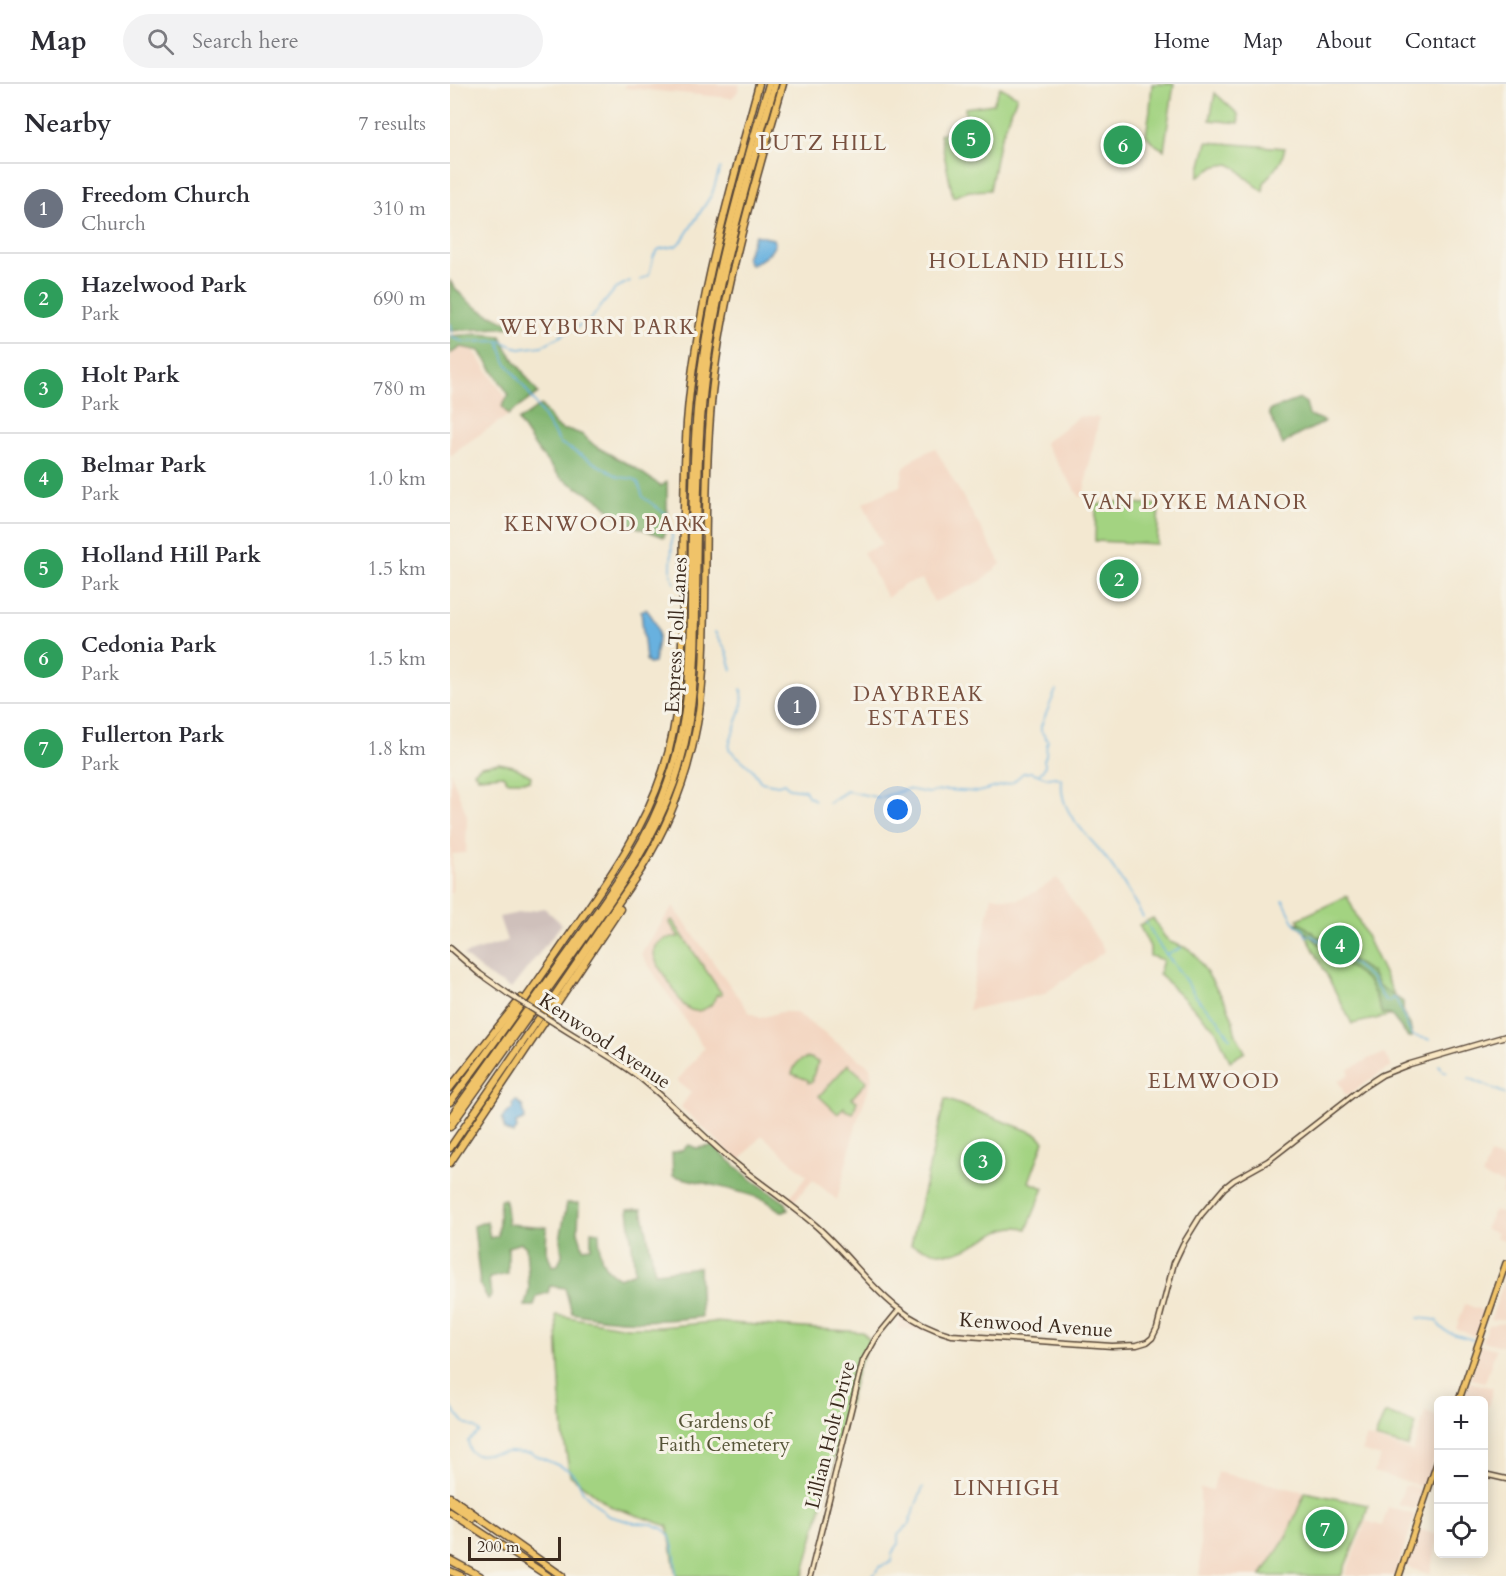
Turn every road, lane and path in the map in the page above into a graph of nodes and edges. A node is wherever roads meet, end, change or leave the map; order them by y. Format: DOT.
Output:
graph roads {
  1 [pos="759,84"];
  2 [pos="769,84"];
  3 [pos="775,84"];
  4 [pos="783,84"];
  5 [pos="653,852"];
  6 [pos="576,927"];
  7 [pos="450,948"];
  8 [pos="1506,1036"];
  9 [pos="450,1088"];
  10 [pos="450,1102"];
  11 [pos="450,1118"];
  12 [pos="450,1127"];
  13 [pos="450,1148"];
  14 [pos="450,1163"];
  15 [pos="1506,1263"];
  16 [pos="899,1310"];
  17 [pos="1461,1396"];
  18 [pos="1434,1475"];
  19 [pos="1488,1475"];
  20 [pos="1506,1479"];
  21 [pos="450,1497"];
  22 [pos="450,1503"];
  23 [pos="450,1512"];
  24 [pos="533,1556"];
  25 [pos="450,1562"];
  26 [pos="450,1571"];
  27 [pos="461,1576"];
  28 [pos="479,1576"];
  29 [pos="548,1576"];
  30 [pos="562,1576"];
  31 [pos="810,1576"];
  32 [pos="1399,1576"];
  1 -- 6 [label="highway"];
  2 -- 11 [label="highway, Express Toll Lanes"];
  3 -- 12 [label="highway, Express Toll Lanes"];
  4 -- 5 [label="highway"];
  5 -- 13 [label="highway"];
  5 -- 14 [label="highway"];
  6 -- 9 [label="highway"];
  6 -- 10 [label="highway"];
  7 -- 16 [label="main road, Kenwood Avenue, bridge"];
  8 -- 16 [label="main road, Kenwood Avenue"];
  15 -- 17 [label="main road"];
  16 -- 31 [label="main road, Lillian Holt Drive"];
  18 -- 32 [label="main road"];
  19 -- 20 [label="main road"];
  21 -- 24 [label="highway"];
  22 -- 24 [label="highway"];
  23 -- 29 [label="highway"];
  24 -- 30 [label="highway"];
  25 -- 28 [label="highway"];
  26 -- 27 [label="highway"];
}
